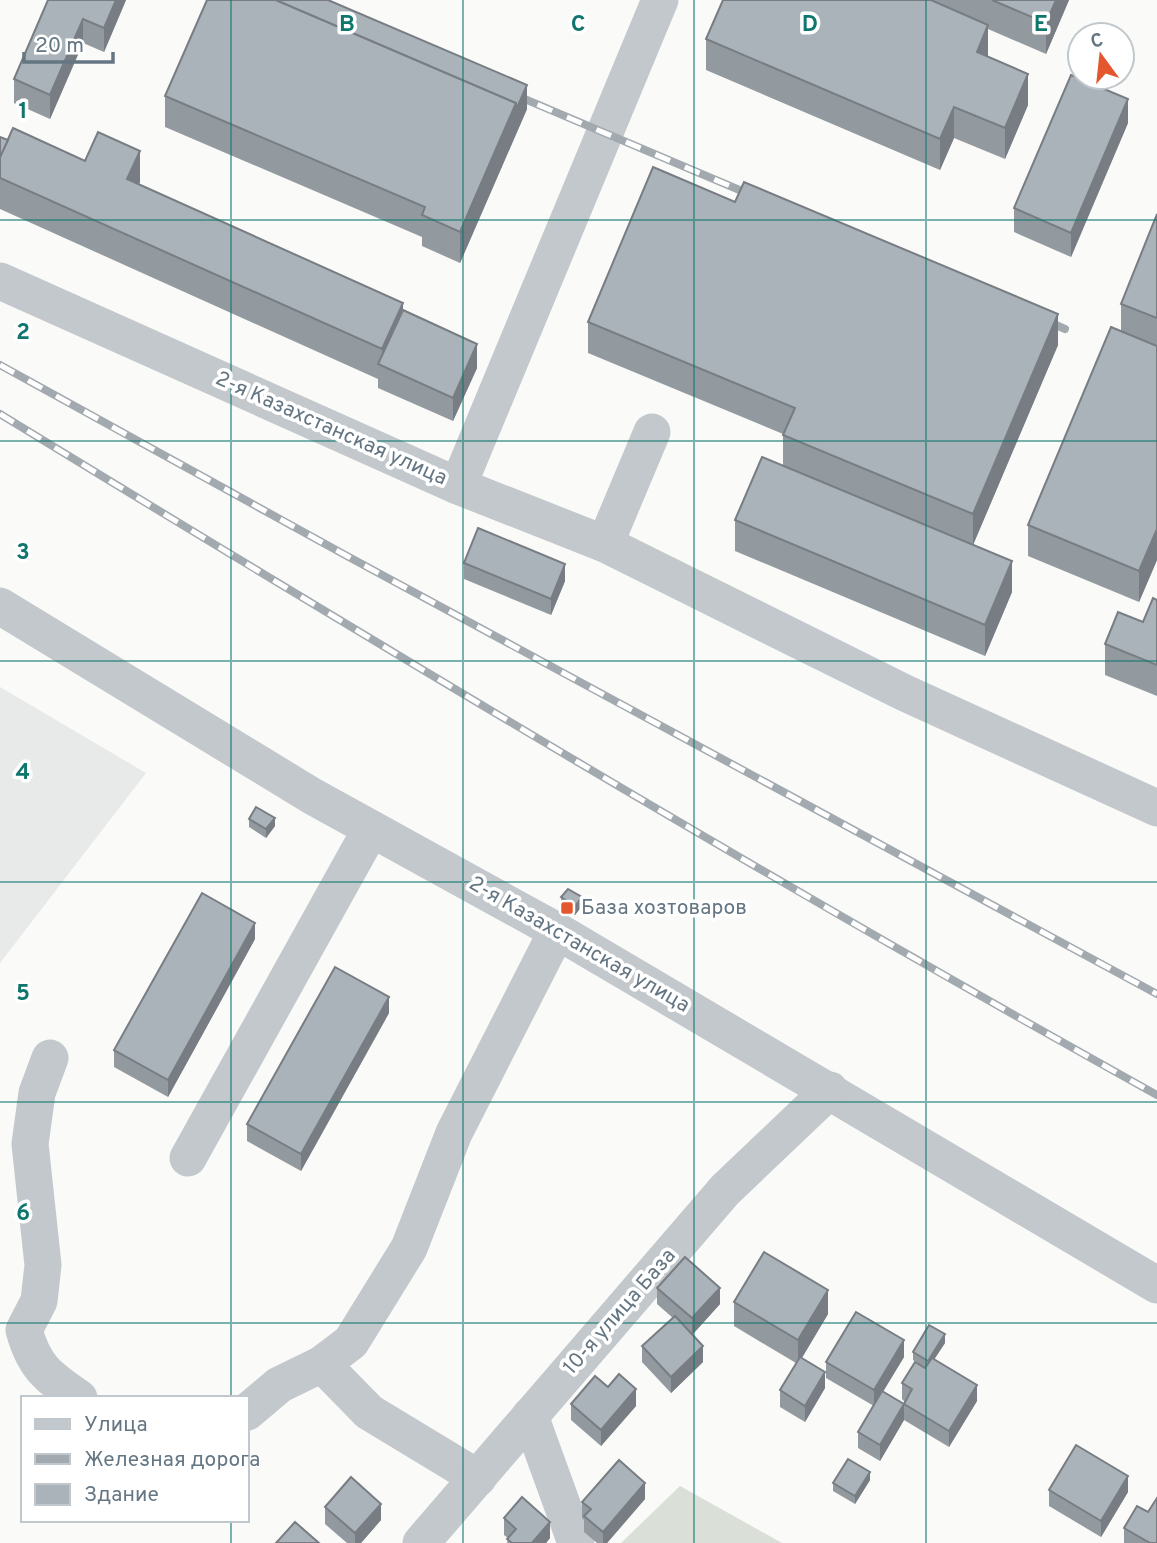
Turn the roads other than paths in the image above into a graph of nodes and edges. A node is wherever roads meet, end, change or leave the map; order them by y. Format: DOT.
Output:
graph roads {
  1 [pos="660,0"];
  2 [pos="0,281"];
  3 [pos="652,432"];
  4 [pos="458,486"];
  5 [pos="605,544"];
  6 [pos="0,606"];
  7 [pos="1157,808"];
  8 [pos="371,829"];
  9 [pos="558,931"];
  10 [pos="50,1058"];
  11 [pos="830,1090"];
  12 [pos="188,1158"];
  13 [pos="1157,1285"];
  14 [pos="12,1322"];
  15 [pos="322,1364"];
  16 [pos="76,1396"];
  17 [pos="248,1411"];
  18 [pos="530,1416"];
  19 [pos="478,1478"];
  20 [pos="421,1543"];
  21 [pos="576,1543"];
  1 -- 4 [label="street"];
  2 -- 4 [label="street, 2-я Казахстанская улица"];
  3 -- 5 [label="street"];
  4 -- 5 [label="street, 2-я Казахстанская улица"];
  5 -- 7 [label="street, 2-я Казахстанская улица"];
  6 -- 8 [label="street, 2-я Казахстанская улица"];
  8 -- 9 [label="street, 2-я Казахстанская улица"];
  8 -- 12 [label="street"];
  9 -- 11 [label="street, 2-я Казахстанская улица"];
  9 -- 15 [label="street"];
  10 -- 14 [label="street"];
  11 -- 13 [label="street, 2-я Казахстанская улица"];
  11 -- 18 [label="street, 10-я улица База"];
  14 -- 16 [label="street"];
  15 -- 17 [label="street"];
  15 -- 19 [label="street"];
  18 -- 19 [label="street, 10-я улица База"];
  18 -- 21 [label="street"];
  19 -- 20 [label="street, 10-я улица База"];
}
